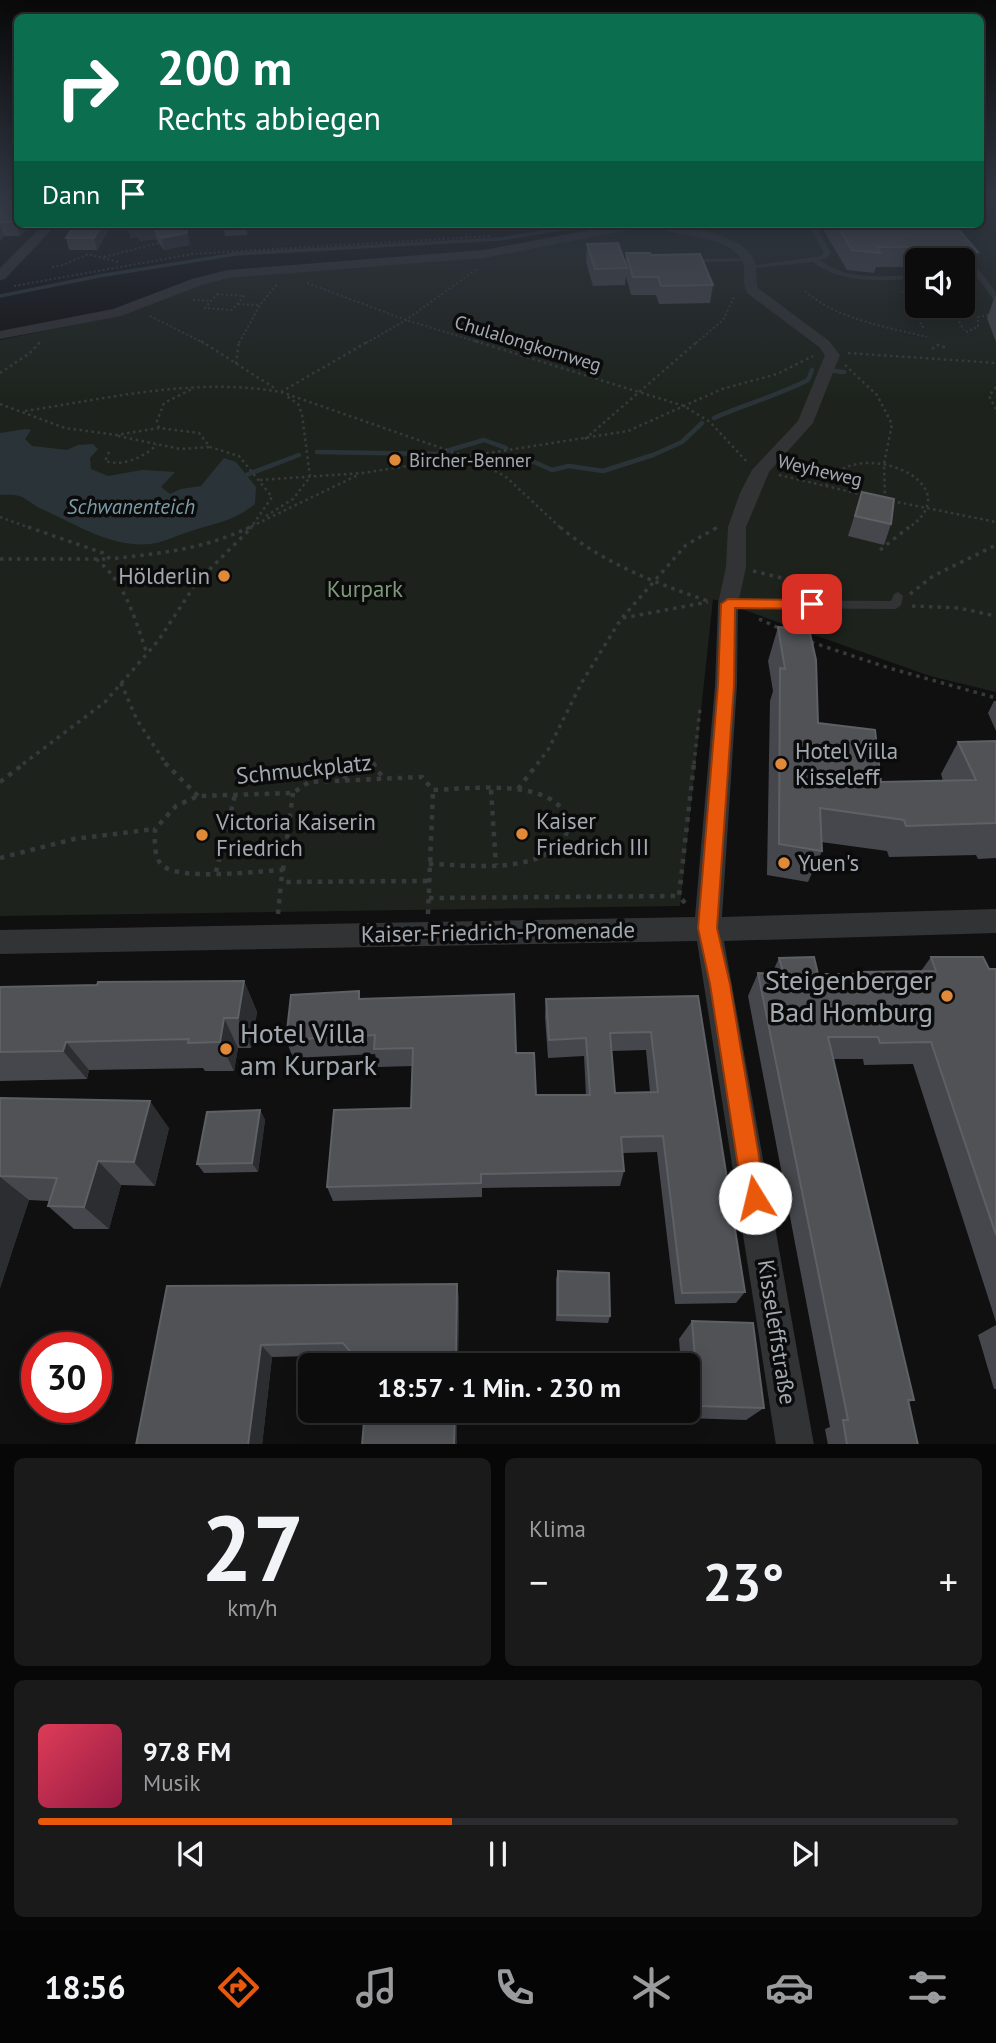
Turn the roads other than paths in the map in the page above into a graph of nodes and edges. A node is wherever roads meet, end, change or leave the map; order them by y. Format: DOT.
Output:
graph roads {
  1 [pos="18,263"];
  2 [pos="365,263"];
  3 [pos="734,263"];
  4 [pos="759,263"];
  5 [pos="818,263"];
  6 [pos="971,263"];
  7 [pos="749,264"];
  8 [pos="905,277"];
  9 [pos="975,277"];
  10 [pos="981,277"];
  11 [pos="2,282"];
  12 [pos="996,297"];
  13 [pos="0,335"];
  14 [pos="897,601"];
  15 [pos="719,603"];
  16 [pos="996,921"];
  17 [pos="708,928"];
  18 [pos="0,942"];
  19 [pos="795,1444"];
  1 -- 11 [label="street"];
  2 -- 13 [label="street"];
  3 -- 7 [label="lane"];
  4 -- 7 [label="lane"];
  5 -- 8 [label="lane"];
  6 -- 10 [label="lane"];
  7 -- 15 [label="street, Kisseleffstraße"];
  9 -- 10 [label="lane"];
  10 -- 12 [label="lane"];
  14 -- 15 [label="lane"];
  15 -- 17 [label="street, Kisseleffstraße"];
  16 -- 17 [label="street, Kaiser-Friedrich-Promenade"];
  17 -- 18 [label="street, Kaiser-Friedrich-Promenade"];
  17 -- 19 [label="street, Kisseleffstraße"];
}
